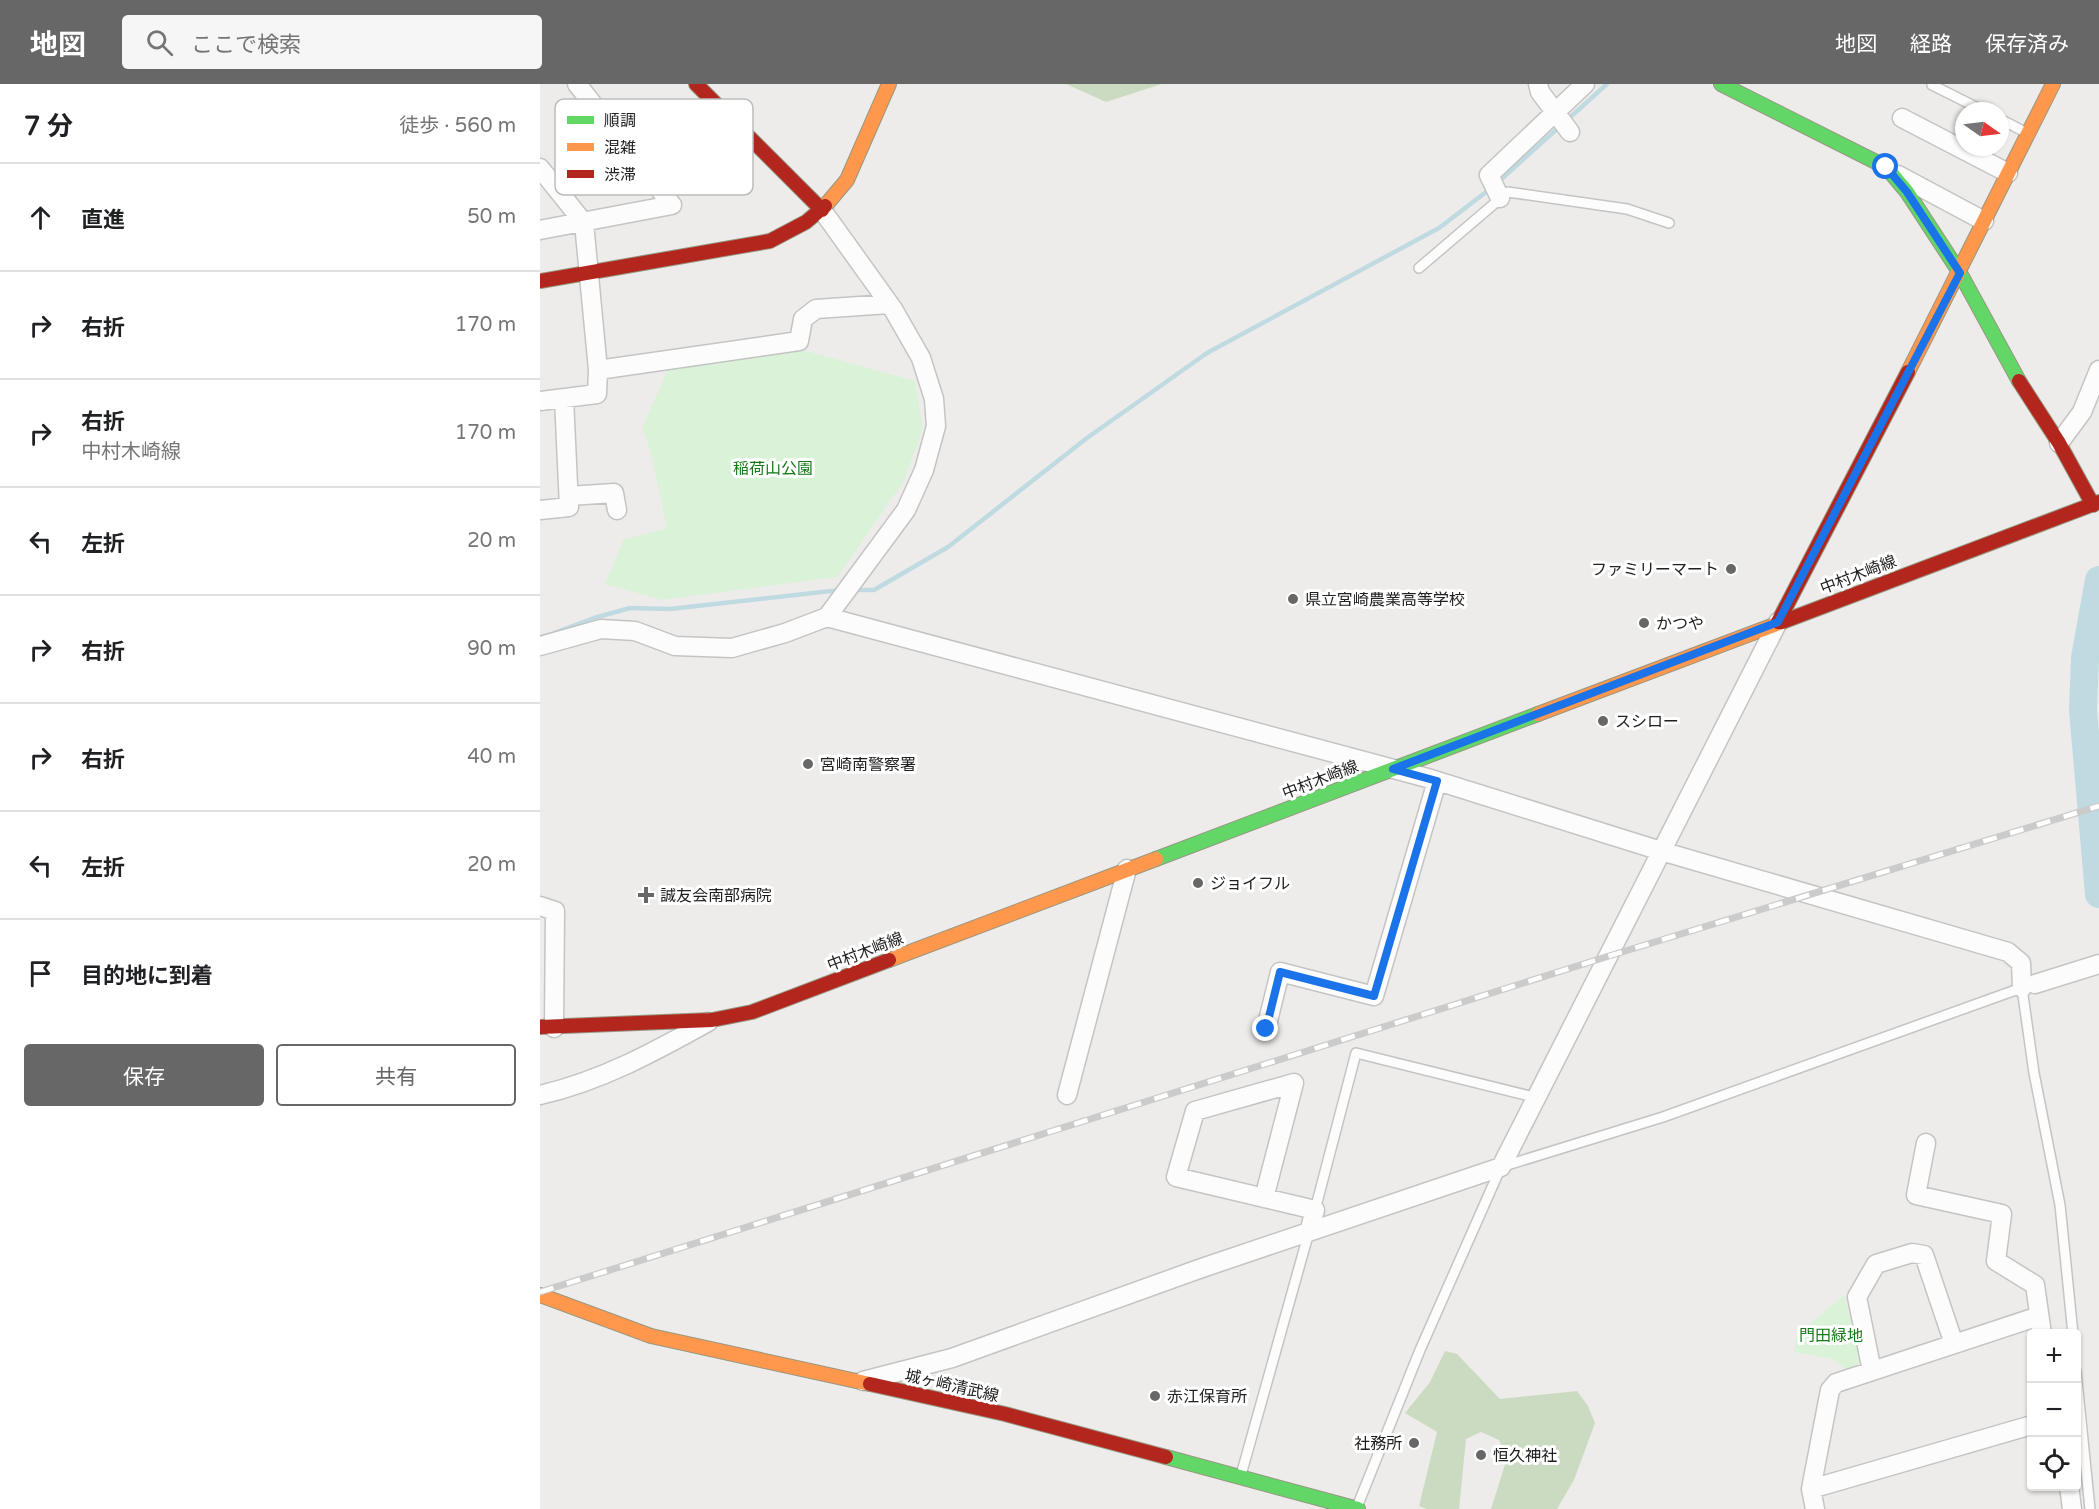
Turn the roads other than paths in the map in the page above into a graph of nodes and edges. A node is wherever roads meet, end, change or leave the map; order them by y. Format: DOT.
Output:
graph roads {
  1 [pos="577,84"];
  2 [pos="696,84"];
  3 [pos="889,84"];
  4 [pos="1538,84"];
  5 [pos="1585,84"];
  6 [pos="1721,84"];
  7 [pos="2053,84"];
  8 [pos="1932,85"];
  9 [pos="1744,89"];
  10 [pos="589,99"];
  11 [pos="711,99"];
  12 [pos="1966,102"];
  13 [pos="1902,118"];
  14 [pos="1560,122"];
  15 [pos="2009,124"];
  16 [pos="2028,134"];
  17 [pos="753,141"];
  18 [pos="1886,167"];
  19 [pos="540,168"];
  20 [pos="2008,173"];
  21 [pos="555,187"];
  22 [pos="562,195"];
  23 [pos="664,195"];
  24 [pos="1500,198"];
  25 [pos="822,210"];
  26 [pos="1983,221"];
  27 [pos="584,223"];
  28 [pos="1670,223"];
  29 [pos="540,230"];
  30 [pos="1419,268"];
  31 [pos="589,273"];
  32 [pos="1960,273"];
  33 [pos="540,281"];
  34 [pos="889,304"];
  35 [pos="598,370"];
  36 [pos="2099,370"];
  37 [pos="564,398"];
  38 [pos="540,401"];
  39 [pos="2059,443"];
  40 [pos="569,496"];
  41 [pos="2096,503"];
  42 [pos="540,510"];
  43 [pos="616,510"];
  44 [pos="827,617"];
  45 [pos="1778,622"];
  46 [pos="540,645"];
  47 [pos="1393,769"];
  48 [pos="1437,781"];
  49 [pos="1661,851"];
  50 [pos="1127,869"];
  51 [pos="540,906"];
  52 [pos="2099,964"];
  53 [pos="2028,986"];
  54 [pos="712,1020"];
  55 [pos="547,1028"];
  56 [pos="1266,1029"];
  57 [pos="540,1095"];
  58 [pos="1067,1095"];
  59 [pos="1538,1098"];
  60 [pos="1926,1143"];
  61 [pos="1502,1167"];
  62 [pos="1264,1198"];
  63 [pos="1315,1210"];
  64 [pos="1309,1232"];
  65 [pos="540,1295"];
  66 [pos="2041,1325"];
  67 [pos="2072,1329"];
  68 [pos="1954,1344"];
  69 [pos="1872,1371"];
  70 [pos="862,1381"];
  71 [pos="2077,1383"];
  72 [pos="2027,1426"];
  73 [pos="1241,1478"];
  74 [pos="1812,1489"];
  75 [pos="2070,1491"];
  76 [pos="1356,1509"];
  77 [pos="1815,1509"];
  78 [pos="2072,1509"];
  79 [pos="2090,1509"];
  1 -- 10 [label="street"];
  2 -- 11 [label="main road"];
  3 -- 25 [label="main road"];
  4 -- 14 [label="street"];
  5 -- 14 [label="street"];
  6 -- 9 [label="main road"];
  7 -- 16 [label="main road"];
  8 -- 12 [label="lane"];
  9 -- 18 [label="main road"];
  13 -- 20 [label="street"];
  14 -- 24 [label="street"];
  15 -- 16 [label="lane"];
  16 -- 20 [label="main road"];
  17 -- 25 [label="main road"];
  18 -- 26 [label="street"];
  18 -- 32 [label="main road"];
  19 -- 21 [label="street"];
  20 -- 26 [label="main road"];
  22 -- 27 [label="street"];
  23 -- 27 [label="street"];
  24 -- 28 [label="lane"];
  24 -- 30 [label="lane"];
  25 -- 31 [label="main road"];
  25 -- 34 [label="street"];
  26 -- 32 [label="main road"];
  27 -- 29 [label="street"];
  27 -- 31 [label="street"];
  31 -- 33 [label="main road"];
  31 -- 35 [label="street"];
  32 -- 39 [label="main road"];
  32 -- 45 [label="main road"];
  34 -- 35 [label="street"];
  34 -- 44 [label="street"];
  35 -- 37 [label="street"];
  36 -- 39 [label="street"];
  37 -- 38 [label="street"];
  37 -- 40 [label="street"];
  39 -- 41 [label="main road"];
  40 -- 42 [label="street"];
  40 -- 43 [label="street"];
  41 -- 45 [label="main road, 中村木崎線"];
  44 -- 46 [label="street"];
  44 -- 47 [label="street"];
  45 -- 47 [label="main road, 中村木崎線"];
  45 -- 49 [label="street"];
  47 -- 48 [label="street"];
  47 -- 50 [label="main road, 中村木崎線"];
  48 -- 49 [label="street"];
  48 -- 56 [label="street"];
  49 -- 53 [label="street"];
  49 -- 59 [label="street"];
  50 -- 54 [label="main road, 中村木崎線"];
  50 -- 58 [label="street"];
  51 -- 55 [label="street"];
  52 -- 53 [label="street"];
  53 -- 61 [label="lane"];
  53 -- 67 [label="lane"];
  54 -- 55 [label="main road, 中村木崎線"];
  54 -- 57 [label="street"];
  59 -- 61 [label="street"];
  59 -- 63 [label="lane"];
  60 -- 66 [label="street"];
  61 -- 64 [label="street"];
  61 -- 76 [label="lane"];
  62 -- 62 [label="street"];
  62 -- 63 [label="street"];
  63 -- 64 [label="street"];
  64 -- 70 [label="street"];
  64 -- 73 [label="lane"];
  65 -- 70 [label="main road, 城ヶ崎清武線"];
  66 -- 68 [label="street"];
  68 -- 69 [label="street"];
  68 -- 69 [label="street"];
  69 -- 74 [label="street"];
  70 -- 73 [label="main road, 城ヶ崎清武線"];
  71 -- 79 [label="lane"];
  72 -- 74 [label="street"];
  73 -- 76 [label="main road, 城ヶ崎清武線"];
  74 -- 77 [label="street"];
  75 -- 78 [label="street"];
}
